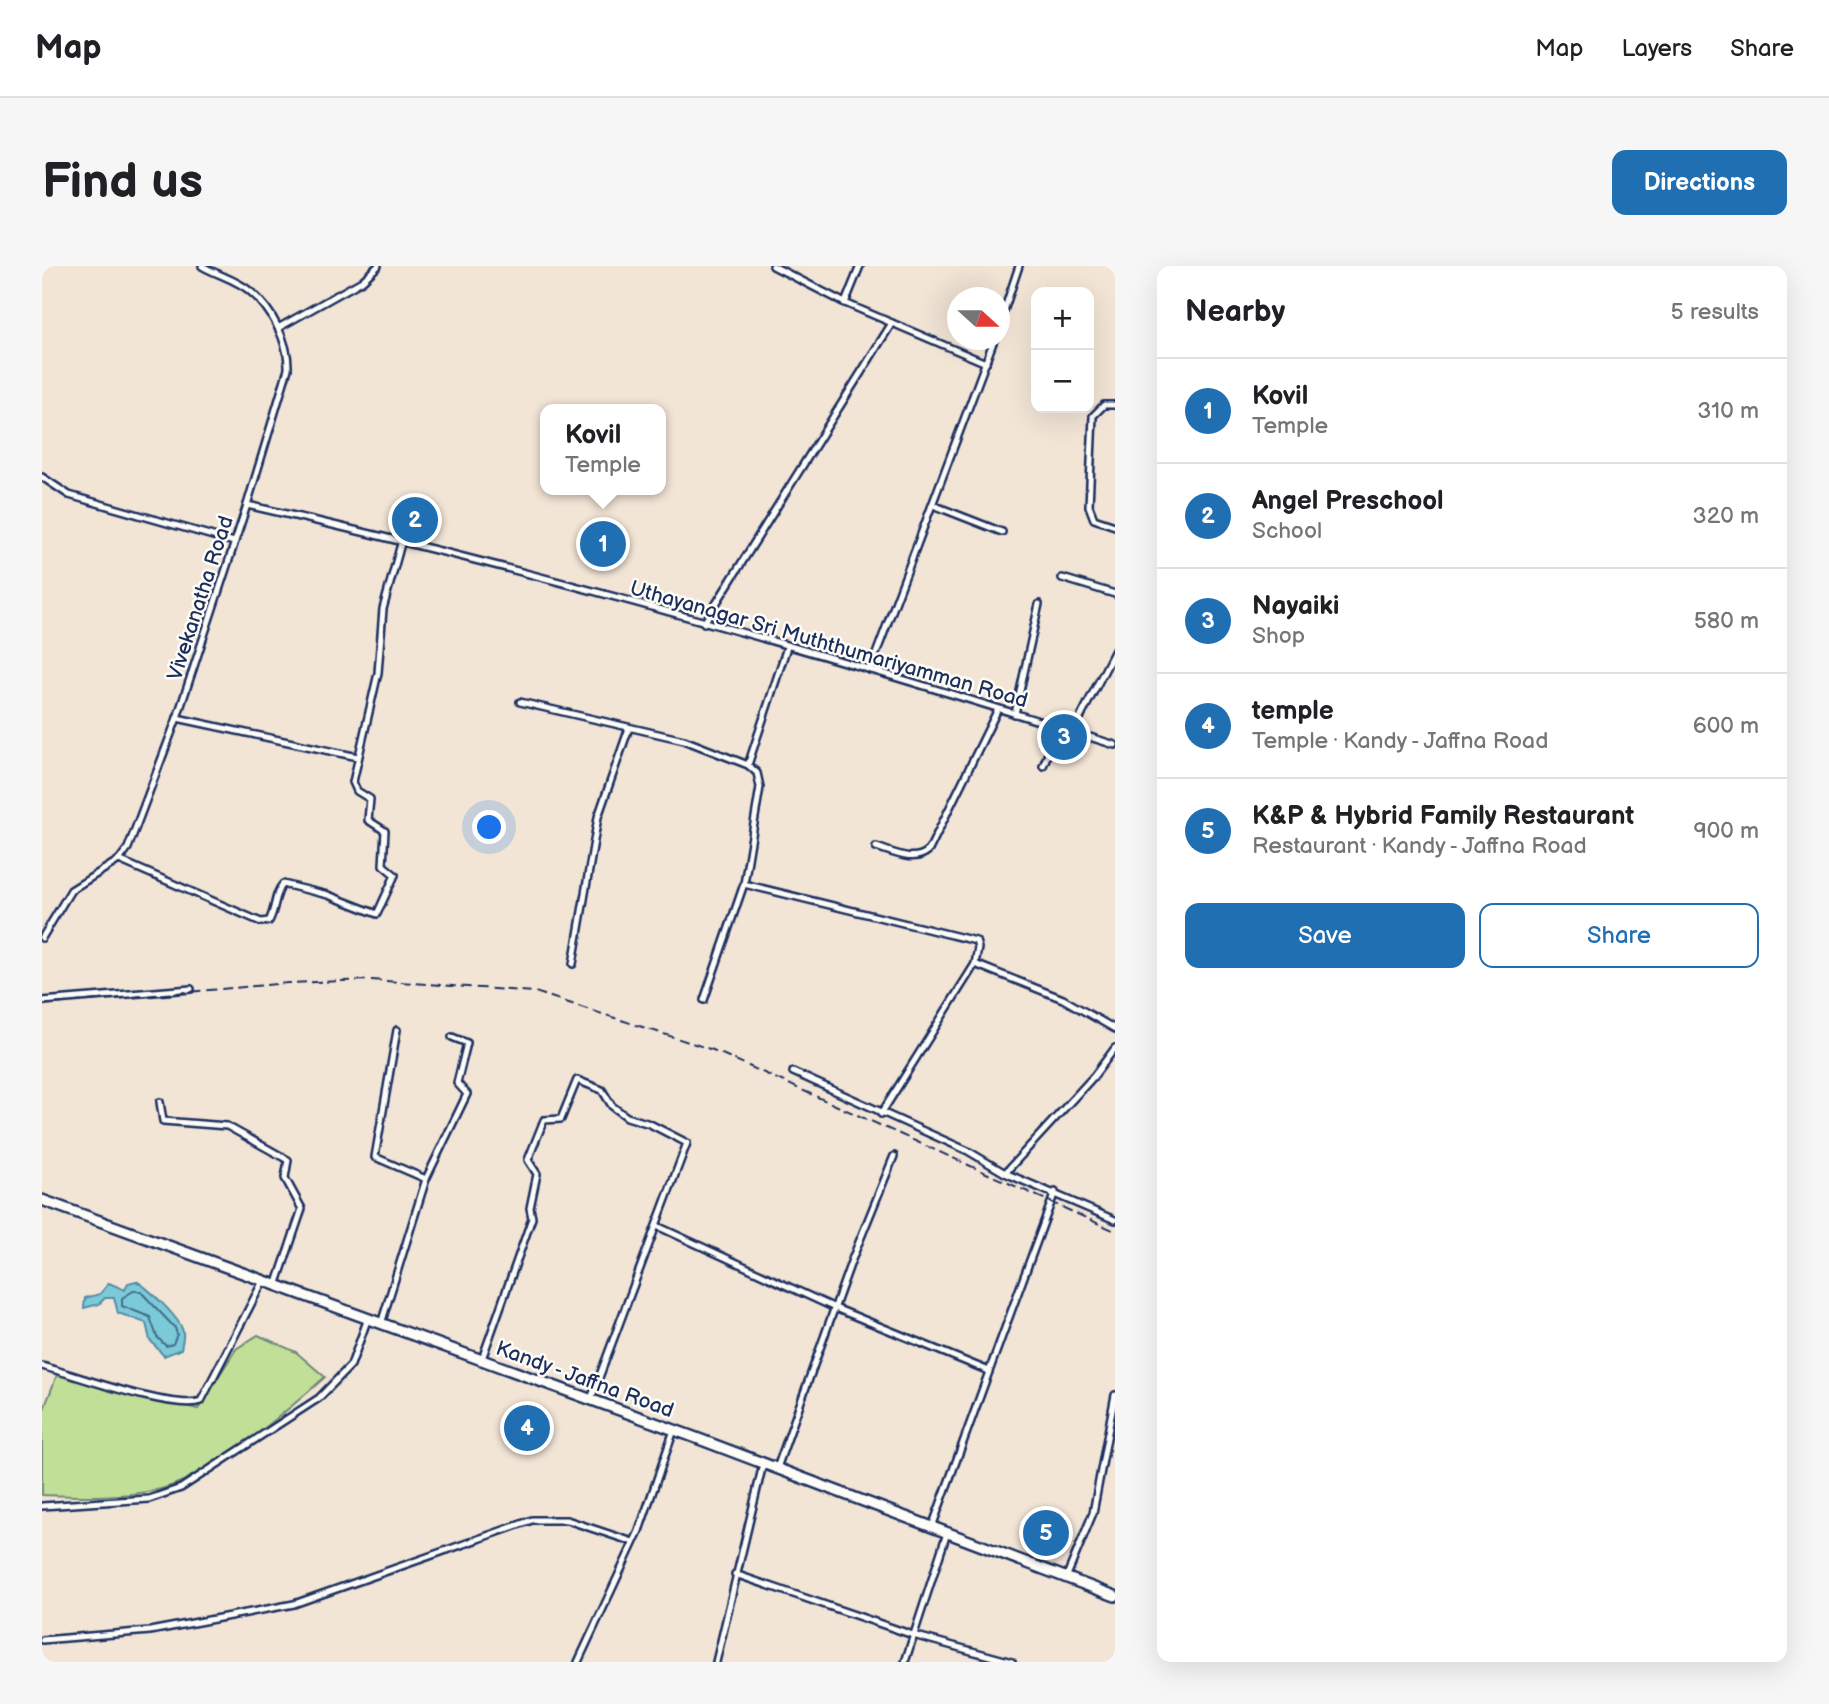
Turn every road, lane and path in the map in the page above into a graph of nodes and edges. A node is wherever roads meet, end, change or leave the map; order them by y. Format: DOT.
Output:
graph roads {
  1 [pos="202,266"];
  2 [pos="378,266"];
  3 [pos="773,266"];
  4 [pos="860,266"];
  5 [pos="1019,266"];
  6 [pos="1010,292"];
  7 [pos="845,303"];
  8 [pos="892,323"];
  9 [pos="278,328"];
  10 [pos="991,350"];
  11 [pos="986,363"];
  12 [pos="1115,405"];
  13 [pos="42,477"];
  14 [pos="247,505"];
  15 [pos="933,505"];
  16 [pos="1115,526"];
  17 [pos="1002,532"];
  18 [pos="402,540"];
  19 [pos="234,542"];
  20 [pos="1062,578"];
  21 [pos="1115,594"];
  22 [pos="1039,604"];
  23 [pos="704,623"];
  24 [pos="787,647"];
  25 [pos="1115,650"];
  26 [pos="870,670"];
  27 [pos="520,702"];
  28 [pos="998,709"];
  29 [pos="1015,714"];
  30 [pos="177,718"];
  31 [pos="1059,727"];
  32 [pos="629,728"];
  33 [pos="1073,732"];
  34 [pos="1115,745"];
  35 [pos="358,757"];
  36 [pos="748,765"];
  37 [pos="1043,766"];
  38 [pos="876,847"];
  39 [pos="119,860"];
  40 [pos="744,884"];
  41 [pos="42,939"];
  42 [pos="573,964"];
  43 [pos="975,964"];
  44 [pos="191,989"];
  45 [pos="704,1000"];
  46 [pos="42,1001"];
  47 [pos="1115,1029"];
  48 [pos="397,1030"];
  49 [pos="452,1037"];
  50 [pos="1115,1048"];
  51 [pos="793,1072"];
  52 [pos="160,1102"];
  53 [pos="881,1114"];
  54 [pos="894,1156"];
  55 [pos="1005,1173"];
  56 [pos="426,1179"];
  57 [pos="1055,1192"];
  58 [pos="42,1200"];
  59 [pos="1115,1220"];
  60 [pos="657,1226"];
  61 [pos="263,1281"];
  62 [pos="276,1286"];
  63 [pos="835,1308"];
  64 [pos="368,1318"];
  65 [pos="381,1324"];
  66 [pos="482,1359"];
  67 [pos="42,1366"];
  68 [pos="989,1371"];
  69 [pos="1115,1395"];
  70 [pos="591,1399"];
  71 [pos="674,1430"];
  72 [pos="763,1464"];
  73 [pos="776,1469"];
  74 [pos="42,1506"];
  75 [pos="932,1527"];
  76 [pos="947,1533"];
  77 [pos="634,1542"];
  78 [pos="735,1574"];
  79 [pos="1066,1578"];
  80 [pos="1115,1596"];
  81 [pos="913,1635"];
  82 [pos="42,1640"];
  83 [pos="578,1662"];
  84 [pos="716,1662"];
  85 [pos="905,1662"];
  86 [pos="1012,1662"];
  1 -- 9 [label="street, Vivekanatha Road"];
  2 -- 9 [label="street"];
  3 -- 7 [label="street"];
  4 -- 7 [label="street"];
  5 -- 6 [label="street"];
  7 -- 8 [label="street"];
  8 -- 11 [label="street"];
  8 -- 23 [label="street"];
  9 -- 14 [label="street, Vivekanatha Road"];
  10 -- 11 [label="street"];
  11 -- 15 [label="street"];
  12 -- 16 [label="street"];
  13 -- 19 [label="street"];
  14 -- 18 [label="street, Uthayanagar Sri Muththumariyamman Road"];
  14 -- 19 [label="street, Vivekanatha Road"];
  15 -- 17 [label="street"];
  15 -- 26 [label="street"];
  18 -- 23 [label="street, Uthayanagar Sri Muththumariyamman Road"];
  18 -- 35 [label="street"];
  19 -- 30 [label="street, Vivekanatha Road"];
  20 -- 21 [label="street"];
  22 -- 29 [label="street"];
  23 -- 24 [label="street, Uthayanagar Sri Muththumariyamman Road"];
  24 -- 26 [label="street, Uthayanagar Sri Muththumariyamman Road"];
  24 -- 36 [label="street"];
  25 -- 33 [label="street"];
  26 -- 28 [label="street, Uthayanagar Sri Muththumariyamman Road"];
  27 -- 32 [label="street"];
  28 -- 29 [label="street, Uthayanagar Sri Muththumariyamman Road"];
  28 -- 38 [label="street"];
  29 -- 31 [label="street, Uthayanagar Sri Muththumariyamman Road"];
  30 -- 35 [label="street"];
  30 -- 39 [label="street, Vivekanatha Road"];
  31 -- 33 [label="street, Uthayanagar Sri Muththumariyamman Road"];
  31 -- 37 [label="street"];
  32 -- 36 [label="street"];
  32 -- 42 [label="street"];
  33 -- 34 [label="street, Uthayanagar Sri Muththumariyamman Road"];
  35 -- 39 [label="street"];
  36 -- 40 [label="street"];
  39 -- 41 [label="street"];
  40 -- 43 [label="street"];
  40 -- 45 [label="street"];
  43 -- 47 [label="street"];
  43 -- 53 [label="street"];
  44 -- 46 [label="street"];
  48 -- 56 [label="street"];
  49 -- 56 [label="street"];
  50 -- 55 [label="street"];
  51 -- 53 [label="street"];
  52 -- 62 [label="street"];
  53 -- 55 [label="street"];
  54 -- 63 [label="street"];
  55 -- 57 [label="street"];
  56 -- 65 [label="street"];
  57 -- 59 [label="street"];
  57 -- 68 [label="street"];
  58 -- 61 [label="highway, Kandy - Jaffna Road"];
  60 -- 63 [label="street"];
  60 -- 66 [label="street"];
  60 -- 70 [label="street"];
  61 -- 62 [label="highway, Kandy - Jaffna Road"];
  61 -- 67 [label="street"];
  62 -- 64 [label="highway, Kandy - Jaffna Road"];
  63 -- 68 [label="street"];
  63 -- 73 [label="street"];
  64 -- 65 [label="highway, Kandy - Jaffna Road"];
  64 -- 74 [label="street"];
  65 -- 66 [label="highway, Kandy - Jaffna Road"];
  66 -- 70 [label="highway, Kandy - Jaffna Road"];
  68 -- 75 [label="street"];
  69 -- 79 [label="street"];
  70 -- 71 [label="highway, Kandy - Jaffna Road"];
  71 -- 72 [label="highway, Kandy - Jaffna Road"];
  71 -- 77 [label="street"];
  72 -- 73 [label="highway, Kandy - Jaffna Road"];
  72 -- 78 [label="street"];
  73 -- 75 [label="highway, Kandy - Jaffna Road"];
  75 -- 76 [label="highway, Kandy - Jaffna Road"];
  76 -- 79 [label="highway, Kandy - Jaffna Road"];
  76 -- 81 [label="street"];
  77 -- 82 [label="street"];
  77 -- 83 [label="street"];
  78 -- 81 [label="street"];
  78 -- 84 [label="street"];
  79 -- 80 [label="highway, Kandy - Jaffna Road"];
  81 -- 85 [label="street"];
  81 -- 86 [label="street"];
}
